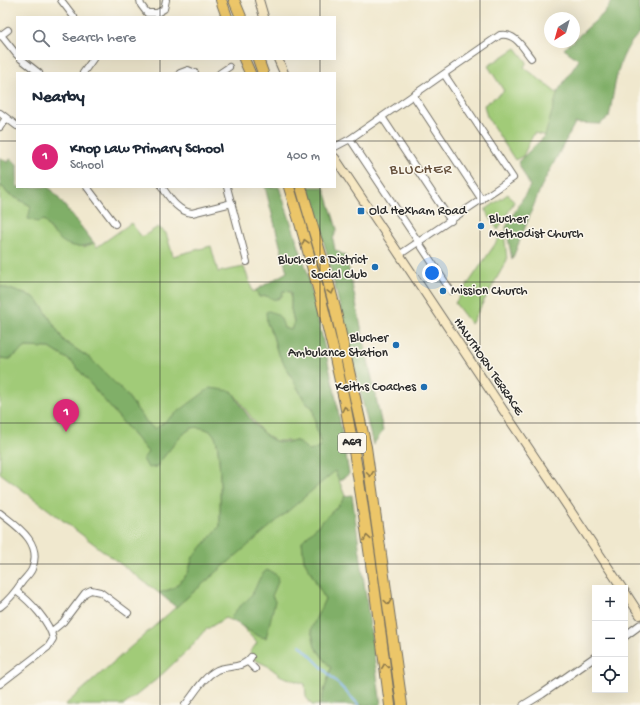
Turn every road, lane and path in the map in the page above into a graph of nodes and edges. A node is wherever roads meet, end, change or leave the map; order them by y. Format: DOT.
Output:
graph roads {
  1 [pos="61,0"];
  2 [pos="140,0"];
  3 [pos="166,0"];
  4 [pos="221,0"];
  5 [pos="234,0"];
  6 [pos="259,0"];
  7 [pos="73,16"];
  8 [pos="228,16"];
  9 [pos="241,16"];
  10 [pos="264,16"];
  11 [pos="8,30"];
  12 [pos="1,36"];
  13 [pos="16,54"];
  14 [pos="531,58"];
  15 [pos="22,60"];
  16 [pos="92,60"];
  17 [pos="244,60"];
  18 [pos="258,60"];
  19 [pos="278,60"];
  20 [pos="229,67"];
  21 [pos="38,72"];
  22 [pos="84,72"];
  23 [pos="183,72"];
  24 [pos="193,72"];
  25 [pos="222,72"];
  26 [pos="250,72"];
  27 [pos="263,72"];
  28 [pos="284,72"];
  29 [pos="444,74"];
  30 [pos="413,95"];
  31 [pos="0,113"];
  32 [pos="382,117"];
  33 [pos="6,118"];
  34 [pos="16,125"];
  35 [pos="0,127"];
  36 [pos="350,139"];
  37 [pos="336,146"];
  38 [pos="336,159"];
  39 [pos="88,188"];
  40 [pos="163,188"];
  41 [pos="227,188"];
  42 [pos="289,188"];
  43 [pos="301,188"];
  44 [pos="482,200"];
  45 [pos="232,203"];
  46 [pos="451,221"];
  47 [pos="115,224"];
  48 [pos="420,242"];
  49 [pos="400,255"];
  50 [pos="246,262"];
  51 [pos="451,291"];
  52 [pos="0,513"];
  53 [pos="620,585"];
  54 [pos="16,591"];
  55 [pos="628,597"];
  56 [pos="0,607"];
  57 [pos="128,613"];
  58 [pos="640,615"];
  59 [pos="640,625"];
  60 [pos="52,630"];
  61 [pos="628,634"];
  62 [pos="592,659"];
  63 [pos="256,669"];
  64 [pos="0,684"];
  65 [pos="185,705"];
  66 [pos="390,705"];
  67 [pos="402,705"];
  68 [pos="524,705"];
  1 -- 7 [label="street"];
  2 -- 3 [label="street"];
  4 -- 8 [label="highway"];
  5 -- 9 [label="highway"];
  6 -- 10 [label="main road"];
  11 -- 12 [label="street"];
  12 -- 13 [label="street"];
  14 -- 29 [label="street"];
  15 -- 21 [label="street"];
  16 -- 22 [label="street"];
  17 -- 26 [label="highway"];
  18 -- 27 [label="highway"];
  19 -- 28 [label="main road"];
  20 -- 25 [label="street"];
  23 -- 24 [label="street"];
  29 -- 30 [label="street"];
  29 -- 44 [label="street"];
  30 -- 32 [label="street"];
  30 -- 44 [label="street"];
  31 -- 33 [label="street"];
  32 -- 36 [label="street"];
  32 -- 46 [label="street"];
  33 -- 34 [label="street"];
  33 -- 35 [label="street"];
  36 -- 37 [label="street"];
  36 -- 48 [label="street"];
  38 -- 49 [label="main road, HAWTHORN TERRACE"];
  39 -- 47 [label="street"];
  40 -- 45 [label="street"];
  41 -- 45 [label="street"];
  66 -- 42 [label="highway, A69, one-way"];
  43 -- 67 [label="highway, A69, one-way"];
  44 -- 46 [label="street"];
  45 -- 50 [label="street"];
  46 -- 48 [label="street"];
  48 -- 49 [label="street"];
  48 -- 51 [label="street"];
  49 -- 53 [label="main road, HAWTHORN TERRACE"];
  52 -- 54 [label="street"];
  54 -- 56 [label="street"];
  54 -- 60 [label="street"];
  55 -- 58 [label="main road"];
  57 -- 60 [label="street"];
  59 -- 61 [label="street"];
  60 -- 64 [label="street"];
  62 -- 68 [label="street"];
  63 -- 65 [label="street"];
}
